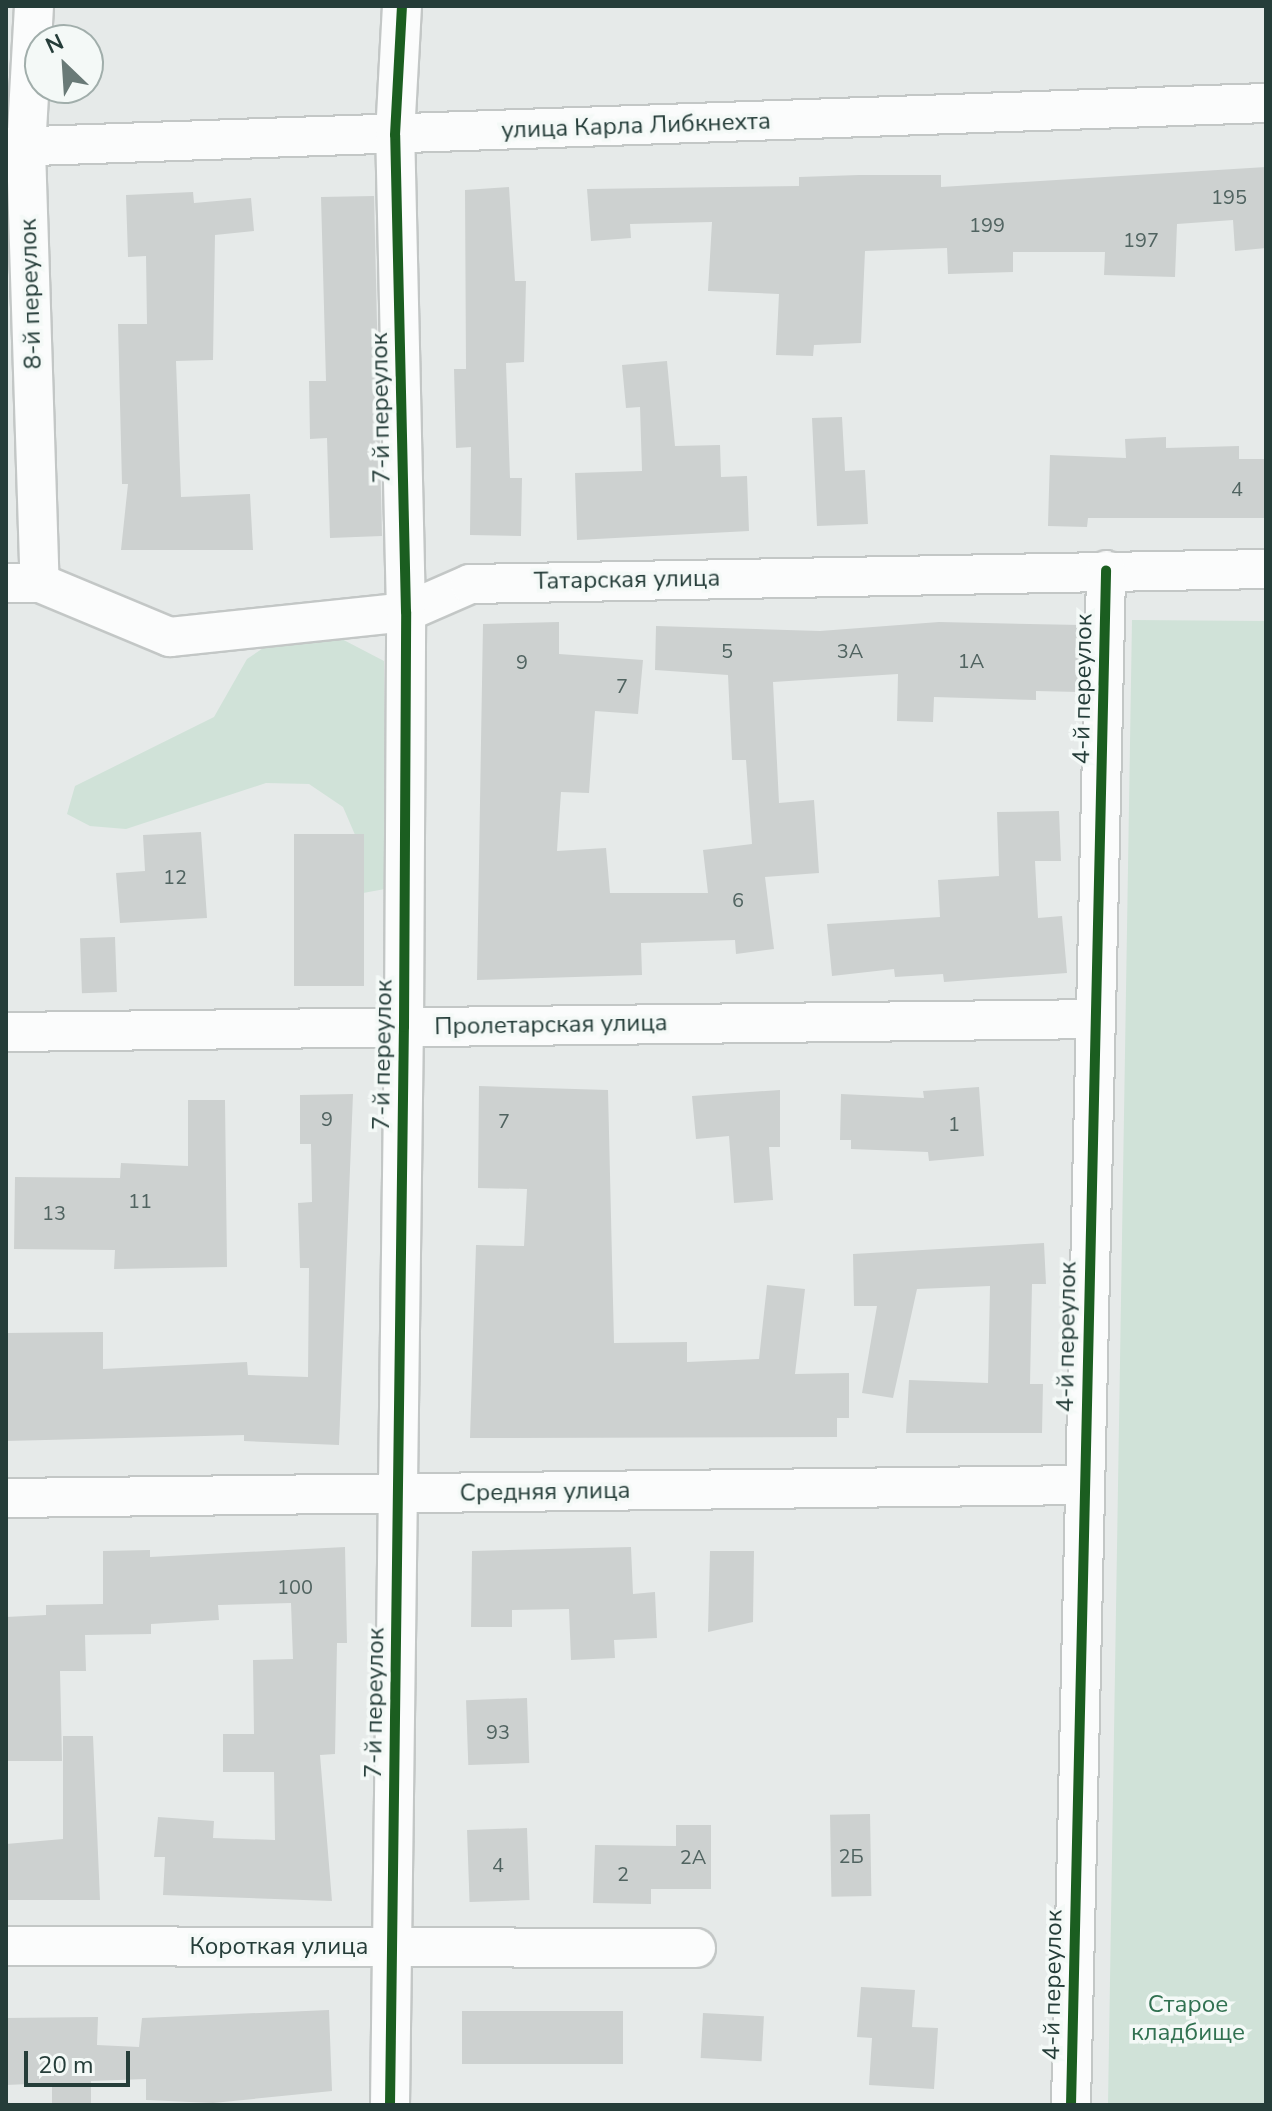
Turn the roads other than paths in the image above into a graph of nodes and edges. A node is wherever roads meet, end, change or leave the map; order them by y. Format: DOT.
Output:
graph roads {
  1 [pos="34,6"];
  2 [pos="402,6"];
  3 [pos="1266,103"];
  4 [pos="395,135"];
  5 [pos="16,148"];
  6 [pos="1266,569"];
  7 [pos="1106,570"];
  8 [pos="23,583"];
  9 [pos="406,612"];
  10 [pos="1095,1019"];
  11 [pos="404,1027"];
  12 [pos="6,1032"];
  13 [pos="1084,1485"];
  14 [pos="398,1494"];
  15 [pos="6,1498"];
  16 [pos="6,1946"];
  17 [pos="392,1947"];
  18 [pos="696,1948"];
  19 [pos="390,2105"];
  20 [pos="1071,2105"];
  1 -- 5 [label="street, 8-й переулок"];
  2 -- 4 [label="street, 7-й переулок"];
  3 -- 4 [label="street, улица Карла Либкнехта"];
  4 -- 5 [label="street, улица Карла Либкнехта"];
  4 -- 9 [label="street, 7-й переулок"];
  5 -- 8 [label="street, 8-й переулок"];
  6 -- 7 [label="street, Татарская улица"];
  7 -- 9 [label="street, Татарская улица"];
  7 -- 10 [label="street, 4-й переулок"];
  8 -- 9 [label="street, Татарская улица"];
  9 -- 11 [label="street, 7-й переулок"];
  10 -- 11 [label="street, Пролетарская улица"];
  10 -- 13 [label="street, 4-й переулок"];
  11 -- 12 [label="street, Пролетарская улица"];
  11 -- 14 [label="street, 7-й переулок"];
  13 -- 14 [label="street, Средняя улица"];
  13 -- 20 [label="street, 4-й переулок"];
  14 -- 15 [label="street, Средняя улица"];
  14 -- 17 [label="street, 7-й переулок"];
  16 -- 17 [label="street, Короткая улица"];
  17 -- 18 [label="street, Короткая улица"];
  17 -- 19 [label="street, 7-й переулок"];
}
